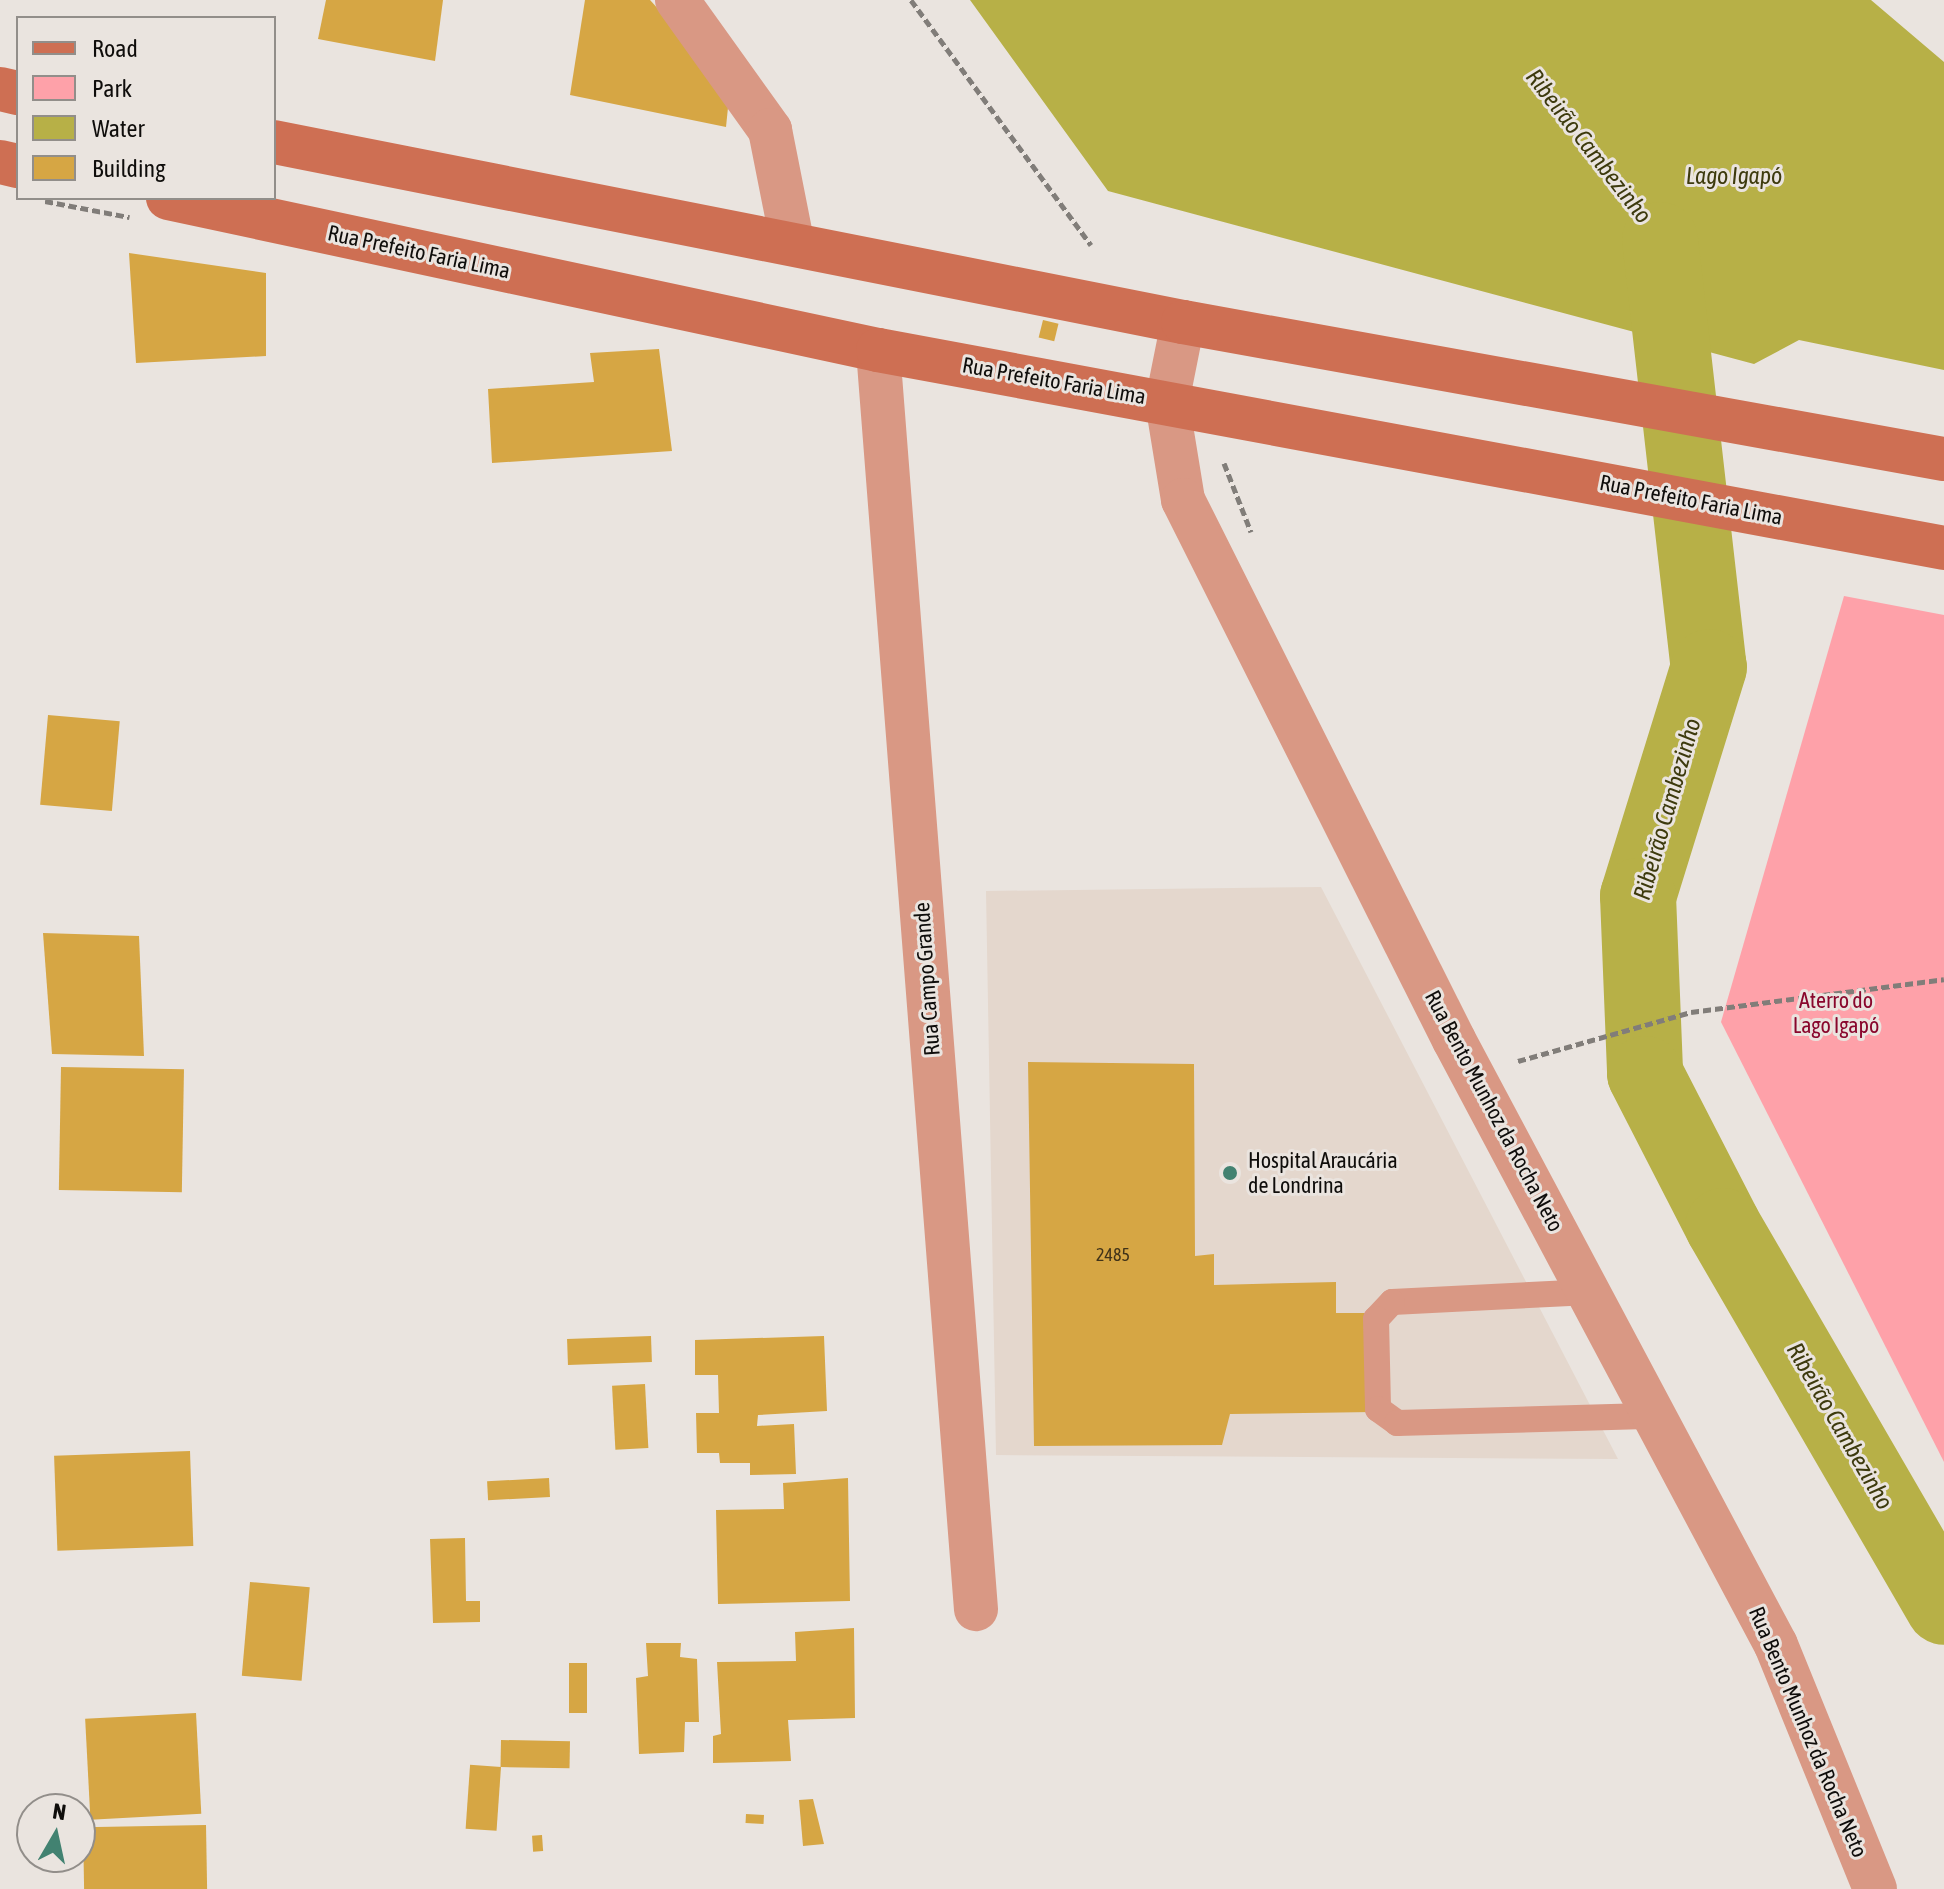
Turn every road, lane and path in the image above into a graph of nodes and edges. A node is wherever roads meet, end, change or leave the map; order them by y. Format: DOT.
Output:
graph roads {
  1 [pos="677,0"];
  2 [pos="911,0"];
  3 [pos="276,142"];
  4 [pos="177,200"];
  5 [pos="792,241"];
  6 [pos="1091,245"];
  7 [pos="1183,322"];
  8 [pos="878,350"];
  9 [pos="1185,405"];
  10 [pos="1944,459"];
  11 [pos="1256,543"];
  12 [pos="1943,548"];
  13 [pos="1944,979"];
  14 [pos="1518,1061"];
  15 [pos="1590,1292"];
  16 [pos="1655,1416"];
  17 [pos="976,1609"];
  18 [pos="1875,1889"];
  1 -- 5 [label="street"];
  2 -- 6 [label="path"];
  3 -- 5 [label="main road"];
  4 -- 8 [label="main road, Rua Prefeito Faria Lima"];
  5 -- 7 [label="main road"];
  7 -- 9 [label="street, Rua Bento Munhoz da Rocha Neto"];
  7 -- 10 [label="main road"];
  8 -- 9 [label="main road, Rua Prefeito Faria Lima"];
  8 -- 17 [label="street, Rua Campo Grande"];
  9 -- 11 [label="path"];
  9 -- 12 [label="main road, Rua Prefeito Faria Lima"];
  9 -- 15 [label="street, Rua Bento Munhoz da Rocha Neto"];
  13 -- 14 [label="path"];
  15 -- 16 [label="street, Rua Bento Munhoz da Rocha Neto"];
  15 -- 16 [label="lane"];
  16 -- 18 [label="street, Rua Bento Munhoz da Rocha Neto"];
}
